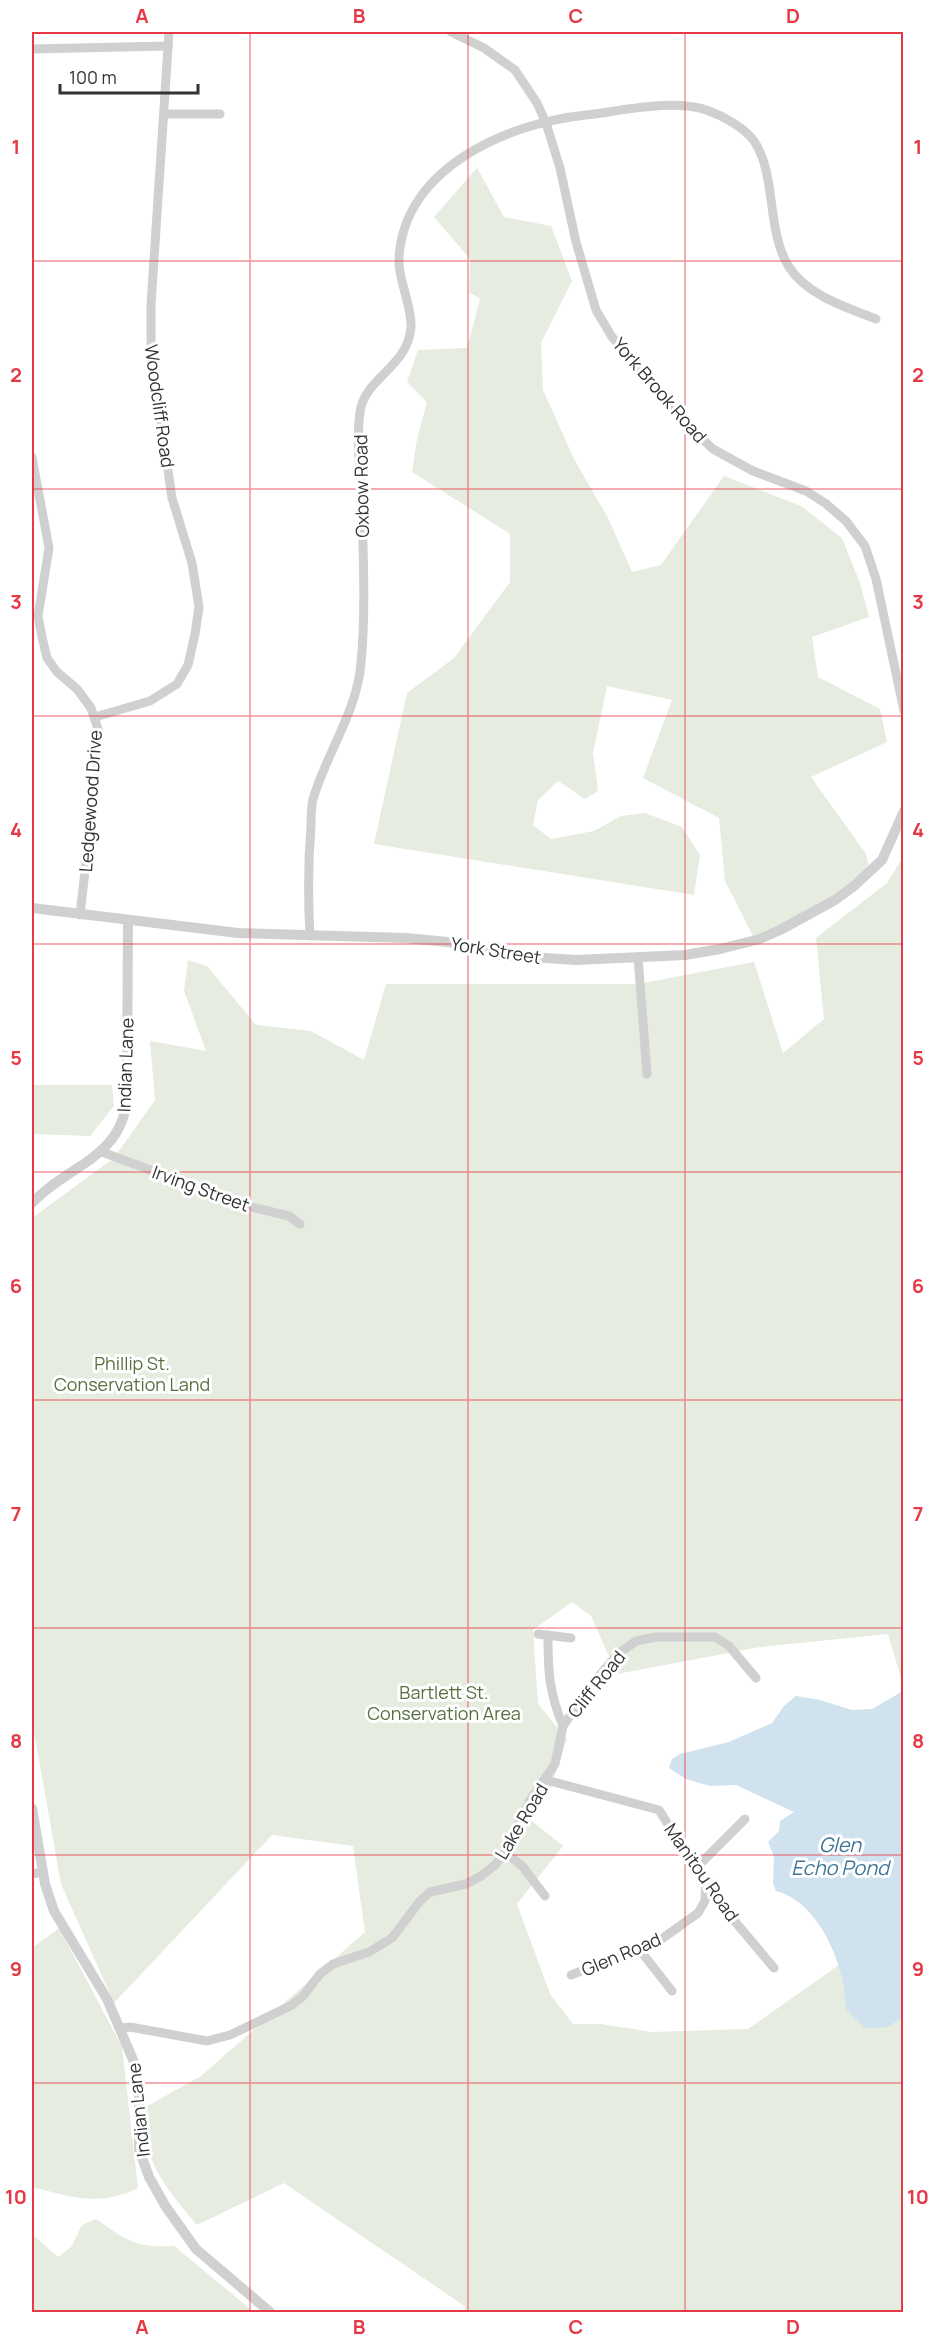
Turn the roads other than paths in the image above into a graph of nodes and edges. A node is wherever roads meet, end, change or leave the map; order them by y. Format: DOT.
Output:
graph roads {
  1 [pos="169,32"];
  2 [pos="450,32"];
  3 [pos="168,46"];
  4 [pos="32,49"];
  5 [pos="164,114"];
  6 [pos="220,114"];
  7 [pos="546,123"];
  8 [pos="876,319"];
  9 [pos="32,457"];
  10 [pos="903,711"];
  11 [pos="95,717"];
  12 [pos="903,812"];
  13 [pos="32,908"];
  14 [pos="80,915"];
  15 [pos="128,920"];
  16 [pos="310,936"];
  17 [pos="638,957"];
  18 [pos="648,1074"];
  19 [pos="102,1152"];
  20 [pos="32,1203"];
  21 [pos="300,1224"];
  22 [pos="571,1638"];
  23 [pos="756,1678"];
  24 [pos="563,1726"];
  25 [pos="546,1780"];
  26 [pos="32,1808"];
  27 [pos="745,1819"];
  28 [pos="505,1852"];
  29 [pos="698,1866"];
  30 [pos="43,1872"];
  31 [pos="32,1874"];
  32 [pos="706,1877"];
  33 [pos="545,1896"];
  34 [pos="639,1949"];
  35 [pos="774,1968"];
  36 [pos="571,1975"];
  37 [pos="672,1991"];
  38 [pos="121,2028"];
  39 [pos="270,2313"];
  1 -- 3 [label="street, Woodcliff Road"];
  2 -- 7 [label="street, York Brook Road"];
  3 -- 4 [label="street"];
  3 -- 5 [label="street, Woodcliff Road"];
  5 -- 6 [label="street"];
  5 -- 11 [label="street, Woodcliff Road"];
  7 -- 8 [label="street, Oxbow Road"];
  7 -- 10 [label="street, York Brook Road"];
  7 -- 16 [label="street, Oxbow Road"];
  9 -- 11 [label="street, Ledgewood Drive"];
  11 -- 14 [label="street, Ledgewood Drive"];
  12 -- 17 [label="street, York Street"];
  13 -- 14 [label="street, York Street"];
  14 -- 15 [label="street, York Street"];
  15 -- 16 [label="street, York Street"];
  15 -- 19 [label="street, Indian Lane"];
  16 -- 17 [label="street, York Street"];
  17 -- 18 [label="street"];
  19 -- 20 [label="street, Indian Lane"];
  19 -- 21 [label="street, Irving Street"];
  22 -- 24 [label="street"];
  23 -- 24 [label="street, Cliff Road"];
  24 -- 25 [label="street, Lake Road"];
  25 -- 28 [label="street, Lake Road"];
  25 -- 29 [label="street, Manitou Road"];
  26 -- 30 [label="street, Indian Lane"];
  27 -- 29 [label="street"];
  28 -- 33 [label="street"];
  28 -- 38 [label="street, Lake Road"];
  29 -- 32 [label="street, Manitou Road"];
  30 -- 31 [label="street"];
  30 -- 38 [label="street, Indian Lane"];
  32 -- 34 [label="street, Glen Road"];
  32 -- 35 [label="street, Manitou Road"];
  34 -- 36 [label="street, Glen Road"];
  34 -- 37 [label="street"];
  38 -- 39 [label="street, Indian Lane"];
}
